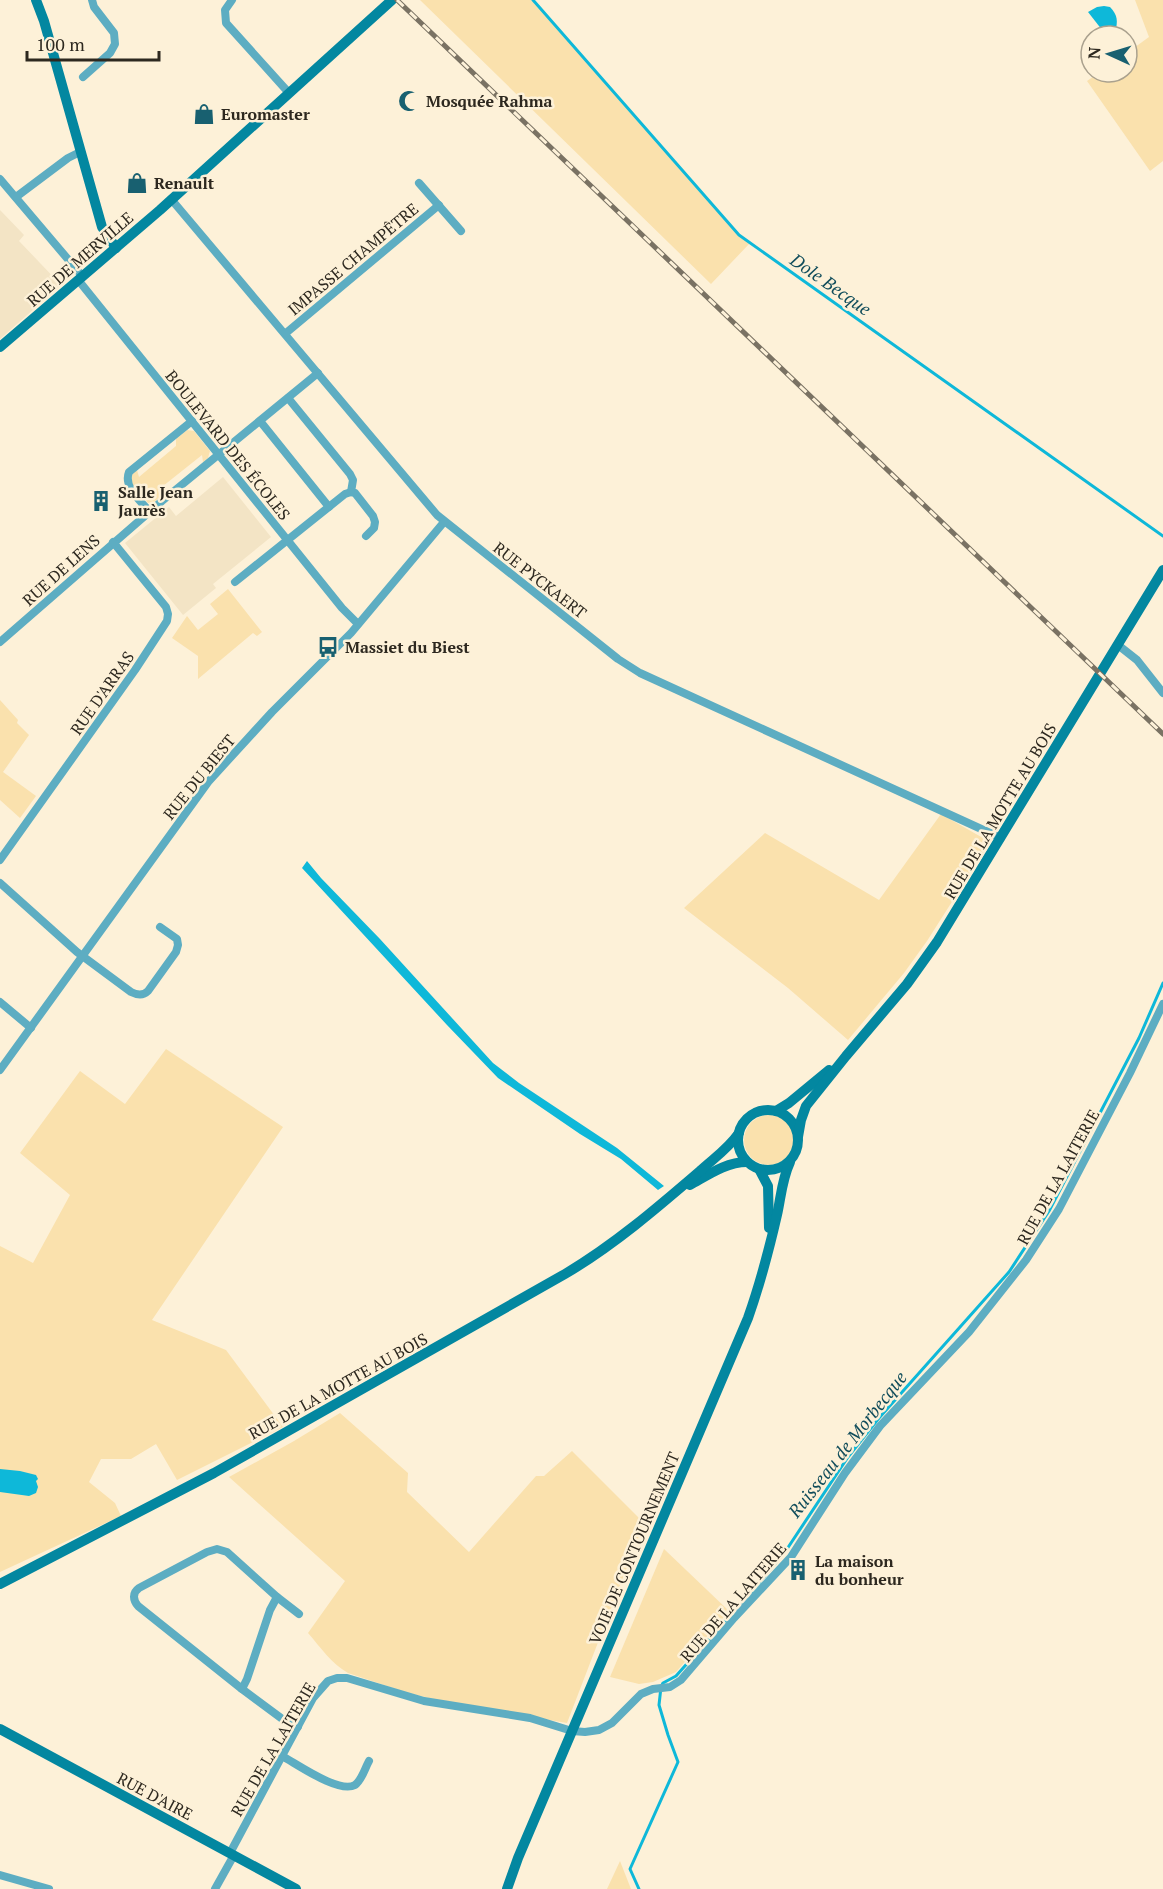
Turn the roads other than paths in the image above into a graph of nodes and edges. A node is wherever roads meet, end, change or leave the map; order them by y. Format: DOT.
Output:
graph roads {
  1 [pos="36,0"];
  2 [pos="92,0"];
  3 [pos="232,0"];
  4 [pos="392,0"];
  5 [pos="83,77"];
  6 [pos="289,93"];
  7 [pos="80,152"];
  8 [pos="0,179"];
  9 [pos="419,183"];
  10 [pos="16,197"];
  11 [pos="171,199"];
  12 [pos="438,205"];
  13 [pos="461,231"];
  14 [pos="116,248"];
  15 [pos="81,279"];
  16 [pos="286,333"];
  17 [pos="0,347"];
  18 [pos="318,373"];
  19 [pos="288,398"];
  20 [pos="192,421"];
  21 [pos="260,421"];
  22 [pos="219,454"];
  23 [pos="351,492"];
  24 [pos="329,507"];
  25 [pos="149,511"];
  26 [pos="444,522"];
  27 [pos="366,536"];
  28 [pos="287,540"];
  29 [pos="113,542"];
  30 [pos="1163,570"];
  31 [pos="235,582"];
  32 [pos="358,624"];
  33 [pos="0,642"];
  34 [pos="1118,645"];
  35 [pos="1163,693"];
  36 [pos="1001,838"];
  37 [pos="0,860"];
  38 [pos="0,883"];
  39 [pos="160,927"];
  40 [pos="82,957"];
  41 [pos="0,1002"];
  42 [pos="1163,1004"];
  43 [pos="31,1028"];
  44 [pos="846,1056"];
  45 [pos="0,1070"];
  46 [pos="776,1111"];
  47 [pos="739,1133"];
  48 [pos="798,1137"];
  49 [pos="747,1162"];
  50 [pos="790,1162"];
  51 [pos="759,1169"];
  52 [pos="677,1192"];
  53 [pos="769,1246"];
  54 [pos="0,1584"];
  55 [pos="277,1597"];
  56 [pos="299,1614"];
  57 [pos="242,1689"];
  58 [pos="298,1727"];
  59 [pos="0,1729"];
  60 [pos="572,1731"];
  61 [pos="282,1756"];
  62 [pos="369,1761"];
  63 [pos="232,1854"];
  64 [pos="518,1858"];
  65 [pos="0,1875"];
  66 [pos="50,1889"];
  67 [pos="215,1889"];
  68 [pos="296,1889"];
  69 [pos="499,1889"];
  70 [pos="507,1889"];
  1 -- 7 [label="main road"];
  2 -- 5 [label="street"];
  3 -- 6 [label="street"];
  4 -- 6 [label="main road, RUE DE MERVILLE"];
  6 -- 11 [label="main road, RUE DE MERVILLE"];
  7 -- 10 [label="street"];
  7 -- 14 [label="main road"];
  8 -- 10 [label="street, BOULEVARD DES ÉCOLES"];
  9 -- 12 [label="street, IMPASSE CHAMPÊTRE"];
  10 -- 15 [label="street, BOULEVARD DES ÉCOLES"];
  11 -- 14 [label="main road, RUE DE MERVILLE"];
  11 -- 16 [label="street, RUE PYCKAERT"];
  12 -- 13 [label="street, IMPASSE CHAMPÊTRE"];
  12 -- 16 [label="street, IMPASSE CHAMPÊTRE"];
  14 -- 15 [label="main road, RUE DE MERVILLE"];
  15 -- 17 [label="main road, RUE DE MERVILLE"];
  15 -- 20 [label="street, BOULEVARD DES ÉCOLES"];
  16 -- 18 [label="street, RUE PYCKAERT"];
  18 -- 19 [label="street, RUE DE LENS"];
  18 -- 26 [label="street, RUE PYCKAERT"];
  19 -- 21 [label="street, RUE DE LENS"];
  19 -- 23 [label="street"];
  20 -- 22 [label="street, BOULEVARD DES ÉCOLES"];
  20 -- 25 [label="street"];
  21 -- 22 [label="street, RUE DE LENS"];
  21 -- 24 [label="street"];
  22 -- 25 [label="street, RUE DE LENS"];
  22 -- 28 [label="street, BOULEVARD DES ÉCOLES"];
  23 -- 24 [label="street"];
  23 -- 27 [label="street"];
  24 -- 28 [label="street"];
  25 -- 29 [label="street, RUE DE LENS"];
  26 -- 32 [label="street, RUE DU BIEST"];
  26 -- 36 [label="street, RUE PYCKAERT"];
  28 -- 31 [label="street"];
  28 -- 32 [label="street, BOULEVARD DES ÉCOLES"];
  29 -- 33 [label="street, RUE DE LENS"];
  29 -- 37 [label="street, RUE D'ARRAS"];
  30 -- 34 [label="main road, RUE DE LA MOTTE AU BOIS"];
  32 -- 40 [label="street, RUE DU BIEST"];
  34 -- 35 [label="street"];
  34 -- 36 [label="main road, RUE DE LA MOTTE AU BOIS"];
  36 -- 44 [label="main road, RUE DE LA MOTTE AU BOIS"];
  38 -- 40 [label="street"];
  39 -- 40 [label="street"];
  40 -- 43 [label="street, RUE DU BIEST"];
  41 -- 43 [label="street"];
  42 -- 60 [label="street, RUE DE LA LAITERIE"];
  43 -- 45 [label="street, RUE DU BIEST"];
  44 -- 46 [label="main road, RUE DE LA MOTTE AU BOIS"];
  44 -- 48 [label="main road, RUE DE LA MOTTE AU BOIS"];
  46 -- 47 [label="main road"];
  46 -- 48 [label="main road"];
  47 -- 49 [label="main road"];
  47 -- 52 [label="main road, RUE DE LA MOTTE AU BOIS"];
  48 -- 50 [label="main road"];
  49 -- 51 [label="main road"];
  49 -- 52 [label="main road, RUE DE LA MOTTE AU BOIS"];
  50 -- 51 [label="main road"];
  50 -- 53 [label="main road"];
  51 -- 53 [label="main road"];
  52 -- 54 [label="main road, RUE DE LA MOTTE AU BOIS"];
  53 -- 60 [label="main road, VOIE DE CONTOURNEMENT"];
  55 -- 56 [label="street"];
  55 -- 57 [label="street"];
  55 -- 57 [label="street"];
  57 -- 58 [label="street"];
  58 -- 60 [label="street, RUE DE LA LAITERIE"];
  58 -- 61 [label="street, RUE DE LA LAITERIE"];
  59 -- 63 [label="main road, RUE D'AIRE"];
  60 -- 64 [label="main road, VOIE DE CONTOURNEMENT"];
  61 -- 62 [label="street"];
  61 -- 63 [label="street, RUE DE LA LAITERIE"];
  63 -- 67 [label="street, RUE DE LA LAITERIE"];
  63 -- 68 [label="main road, RUE D'AIRE"];
  64 -- 69 [label="main road, VOIE DE CONTOURNEMENT"];
  64 -- 70 [label="main road, VOIE DE CONTOURNEMENT"];
  65 -- 66 [label="street"];
}
